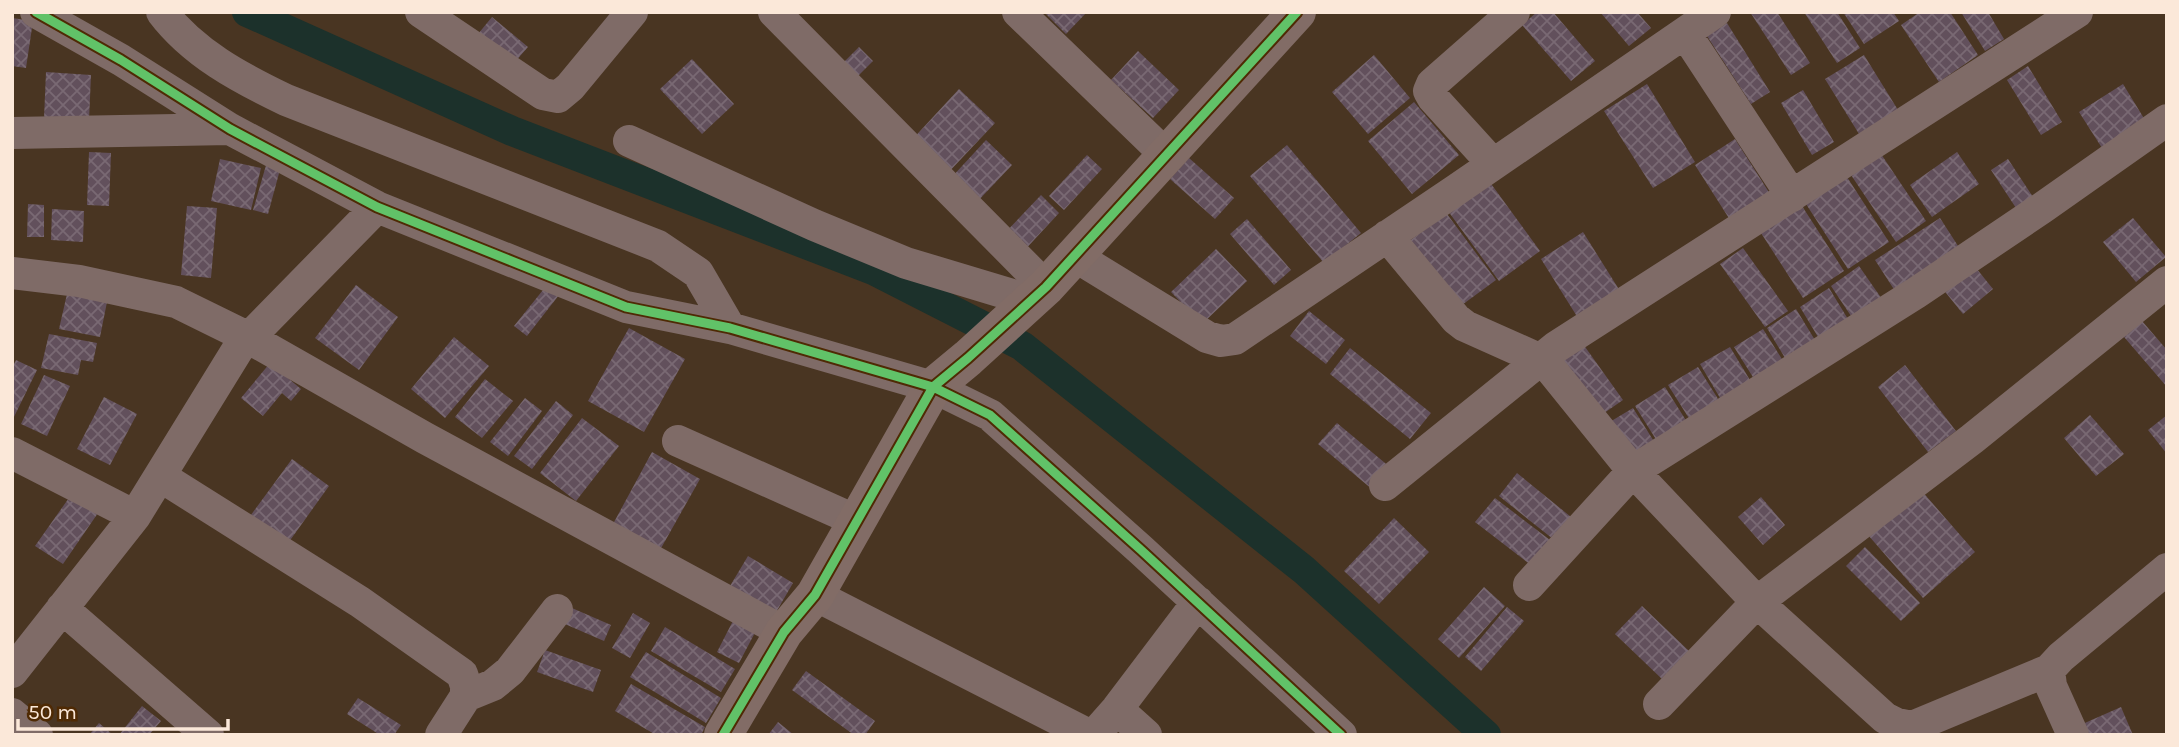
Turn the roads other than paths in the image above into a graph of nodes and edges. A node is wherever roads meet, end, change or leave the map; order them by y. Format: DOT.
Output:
graph roads {
  1 [pos="36,12"];
  2 [pos="162,12"];
  3 [pos="632,12"];
  4 [pos="774,12"];
  5 [pos="1018,12"];
  6 [pos="1297,12"];
  7 [pos="1514,12"];
  8 [pos="1715,12"];
  9 [pos="2077,12"];
  10 [pos="423,13"];
  11 [pos="1685,33"];
  12 [pos="2167,120"];
  13 [pos="230,129"];
  14 [pos="12,133"];
  15 [pos="629,141"];
  16 [pos="1166,155"];
  17 [pos="1493,164"];
  18 [pos="1792,196"];
  19 [pos="377,207"];
  20 [pos="1387,236"];
  21 [pos="1075,256"];
  22 [pos="12,273"];
  23 [pos="2167,282"];
  24 [pos="1032,300"];
  25 [pos="730,328"];
  26 [pos="249,338"];
  27 [pos="1539,359"];
  28 [pos="933,387"];
  29 [pos="678,441"];
  30 [pos="12,453"];
  31 [pos="1633,471"];
  32 [pos="160,476"];
  33 [pos="1385,485"];
  34 [pos="135,516"];
  35 [pos="857,521"];
  36 [pos="2167,569"];
  37 [pos="1529,585"];
  38 [pos="815,595"];
  39 [pos="1198,602"];
  40 [pos="1757,602"];
  41 [pos="62,608"];
  42 [pos="557,610"];
  43 [pos="784,632"];
  44 [pos="2049,670"];
  45 [pos="12,672"];
  46 [pos="466,696"];
  47 [pos="1659,704"];
  48 [pos="1117,709"];
  49 [pos="12,714"];
  50 [pos="1898,729"];
  51 [pos="37,735"];
  52 [pos="208,735"];
  53 [pos="441,735"];
  54 [pos="724,735"];
  55 [pos="1091,735"];
  56 [pos="1146,735"];
  57 [pos="1341,735"];
  58 [pos="2073,735"];
  1 -- 13 [label="street"];
  2 -- 25 [label="street"];
  3 -- 10 [label="street"];
  4 -- 24 [label="street"];
  5 -- 16 [label="street"];
  6 -- 16 [label="street"];
  7 -- 17 [label="street"];
  8 -- 11 [label="street"];
  9 -- 18 [label="street"];
  11 -- 17 [label="street"];
  11 -- 18 [label="street"];
  12 -- 31 [label="street"];
  13 -- 14 [label="street"];
  13 -- 19 [label="street"];
  15 -- 24 [label="street"];
  16 -- 21 [label="street"];
  17 -- 20 [label="street"];
  18 -- 27 [label="street"];
  19 -- 25 [label="street"];
  19 -- 26 [label="street"];
  20 -- 21 [label="street"];
  20 -- 27 [label="street"];
  21 -- 24 [label="street"];
  22 -- 26 [label="street"];
  23 -- 40 [label="street"];
  24 -- 28 [label="street"];
  25 -- 28 [label="street"];
  26 -- 32 [label="street"];
  26 -- 43 [label="street"];
  27 -- 31 [label="street"];
  27 -- 33 [label="street"];
  28 -- 35 [label="street"];
  28 -- 39 [label="street"];
  29 -- 35 [label="street"];
  30 -- 34 [label="street"];
  31 -- 37 [label="street"];
  31 -- 40 [label="street"];
  32 -- 34 [label="street"];
  32 -- 46 [label="street"];
  34 -- 41 [label="street"];
  35 -- 38 [label="street"];
  36 -- 44 [label="street"];
  38 -- 43 [label="street"];
  38 -- 55 [label="street"];
  39 -- 48 [label="street"];
  39 -- 57 [label="street"];
  40 -- 47 [label="street"];
  40 -- 50 [label="street"];
  41 -- 45 [label="street"];
  41 -- 52 [label="street"];
  42 -- 46 [label="street"];
  43 -- 54 [label="street"];
  44 -- 50 [label="street"];
  44 -- 58 [label="street"];
  46 -- 53 [label="street"];
  48 -- 55 [label="street"];
  48 -- 56 [label="street"];
  49 -- 51 [label="street"];
}
